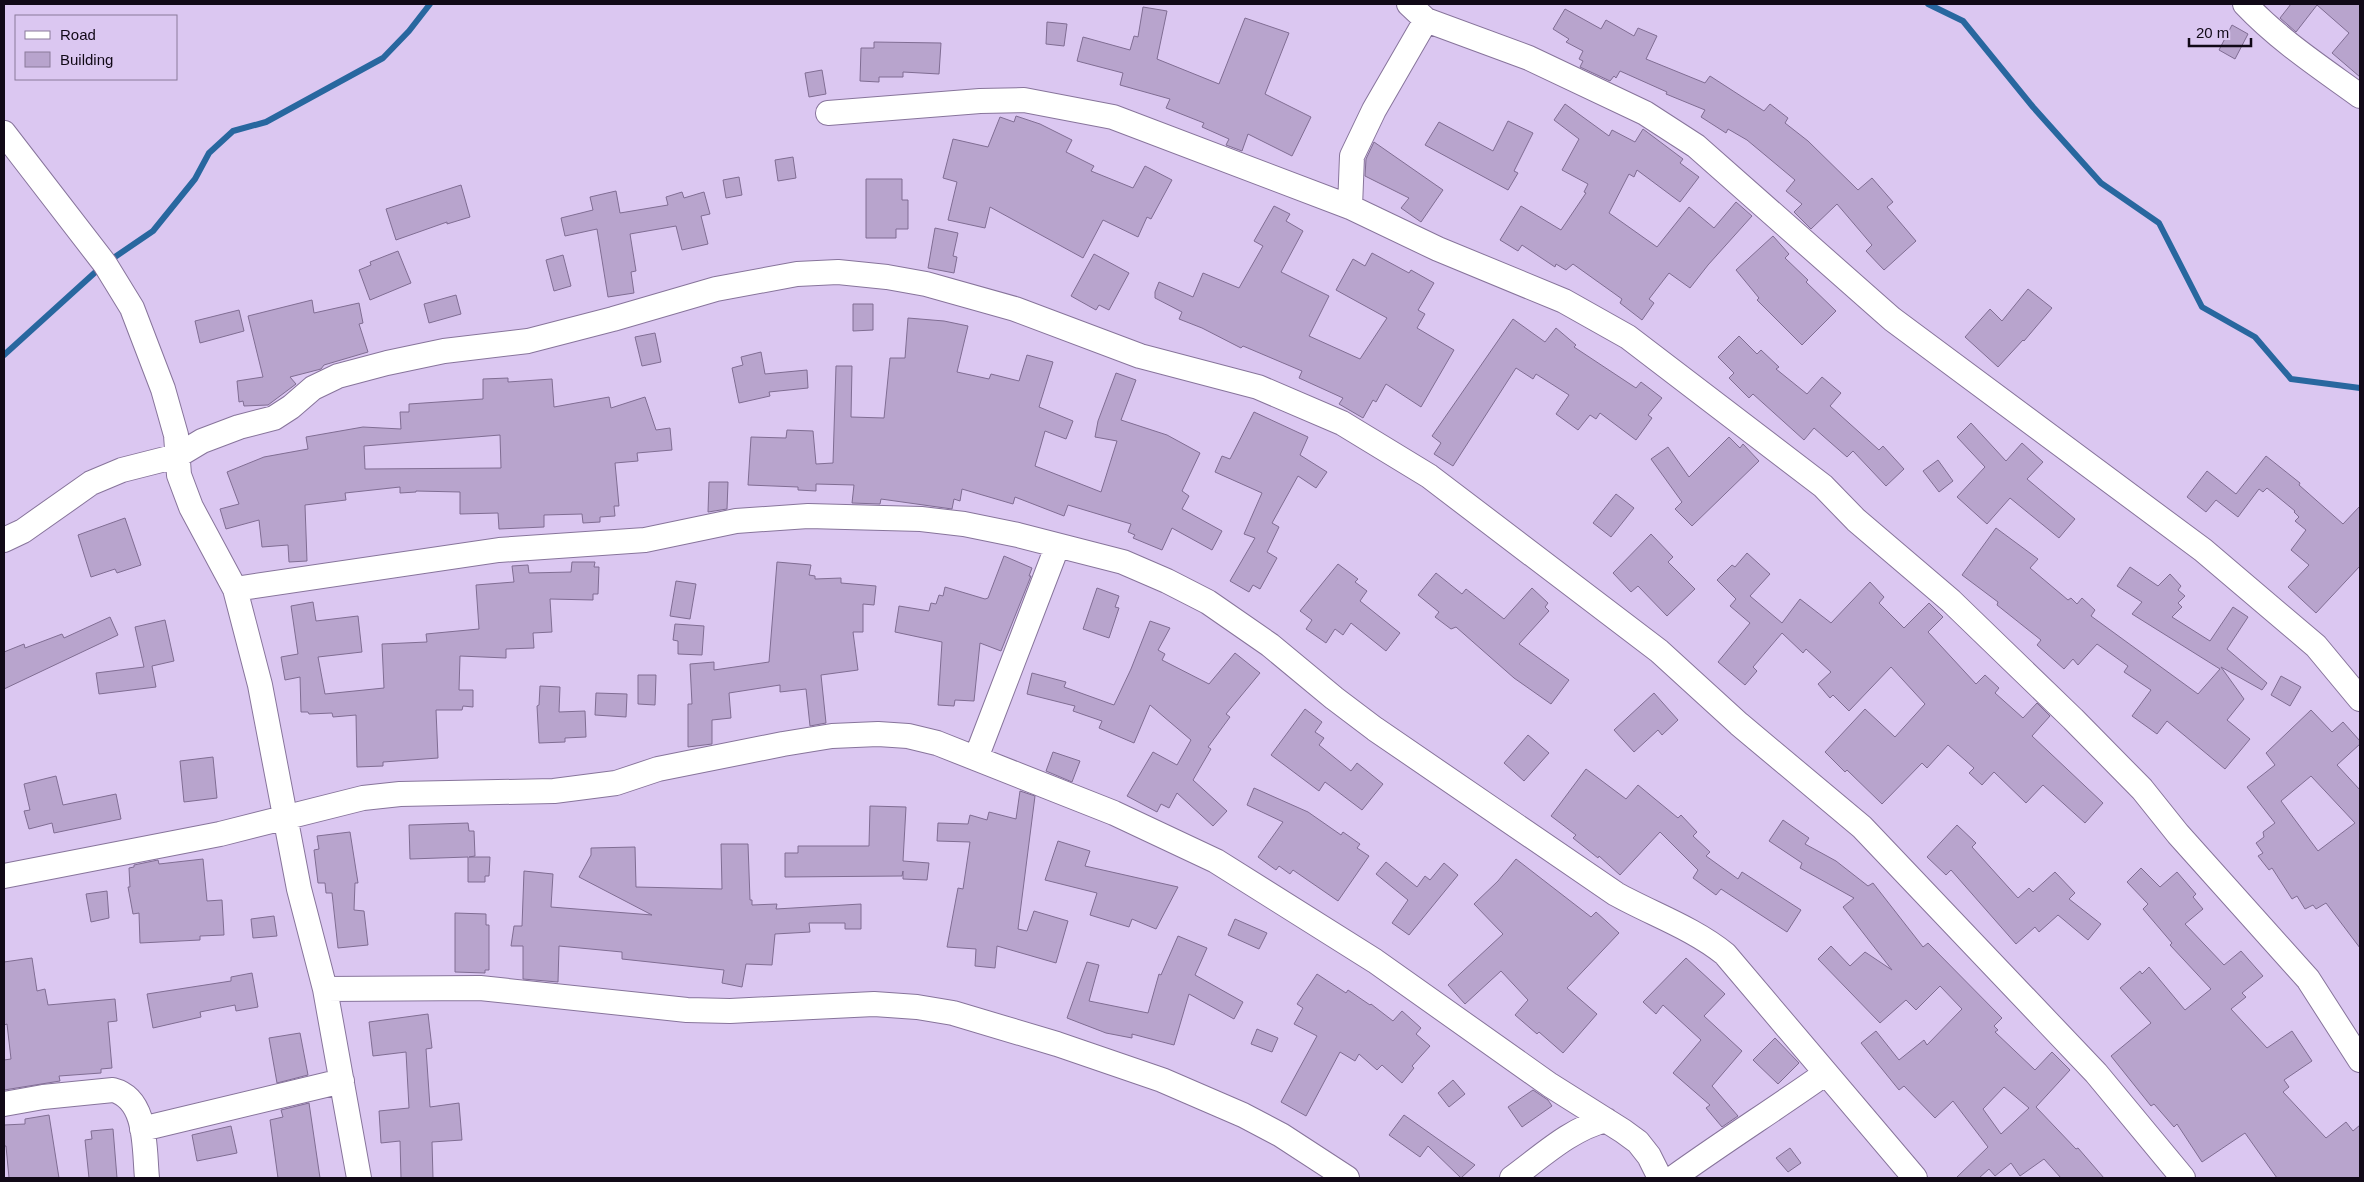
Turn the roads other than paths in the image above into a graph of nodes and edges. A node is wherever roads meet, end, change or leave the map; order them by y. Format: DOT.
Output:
graph roads {
  1 [pos="1409,4"];
  2 [pos="2245,4"];
  3 [pos="1426,20"];
  4 [pos="2360,96"];
  5 [pos="828,112"];
  6 [pos="4,133"];
  7 [pos="1350,207"];
  8 [pos="177,456"];
  9 [pos="4,540"];
  10 [pos="1057,547"];
  11 [pos="235,590"];
  12 [pos="2360,699"];
  13 [pos="976,758"];
  14 [pos="286,816"];
  15 [pos="4,876"];
  16 [pos="325,988"];
  17 [pos="2360,1060"];
  18 [pos="1826,1073"];
  19 [pos="342,1081"];
  20 [pos="4,1104"];
  21 [pos="1606,1120"];
  22 [pos="142,1129"];
  23 [pos="147,1178"];
  24 [pos="359,1178"];
  25 [pos="1347,1178"];
  26 [pos="1512,1178"];
  27 [pos="1660,1178"];
  28 [pos="1672,1178"];
  29 [pos="1915,1178"];
  30 [pos="2183,1178"];
  1 -- 3 [label="street"];
  2 -- 4 [label="street"];
  3 -- 7 [label="street"];
  3 -- 12 [label="street"];
  5 -- 7 [label="street"];
  6 -- 8 [label="street"];
  7 -- 17 [label="street"];
  8 -- 9 [label="street"];
  8 -- 11 [label="street"];
  8 -- 30 [label="street"];
  10 -- 11 [label="street"];
  10 -- 13 [label="street"];
  10 -- 18 [label="street"];
  11 -- 14 [label="street"];
  13 -- 14 [label="street"];
  13 -- 21 [label="street"];
  14 -- 15 [label="street"];
  14 -- 16 [label="street"];
  16 -- 19 [label="street"];
  16 -- 25 [label="street"];
  18 -- 28 [label="street"];
  18 -- 29 [label="street"];
  19 -- 22 [label="street"];
  19 -- 24 [label="street"];
  20 -- 22 [label="street"];
  21 -- 26 [label="street"];
  21 -- 27 [label="street"];
  22 -- 23 [label="street"];
}
